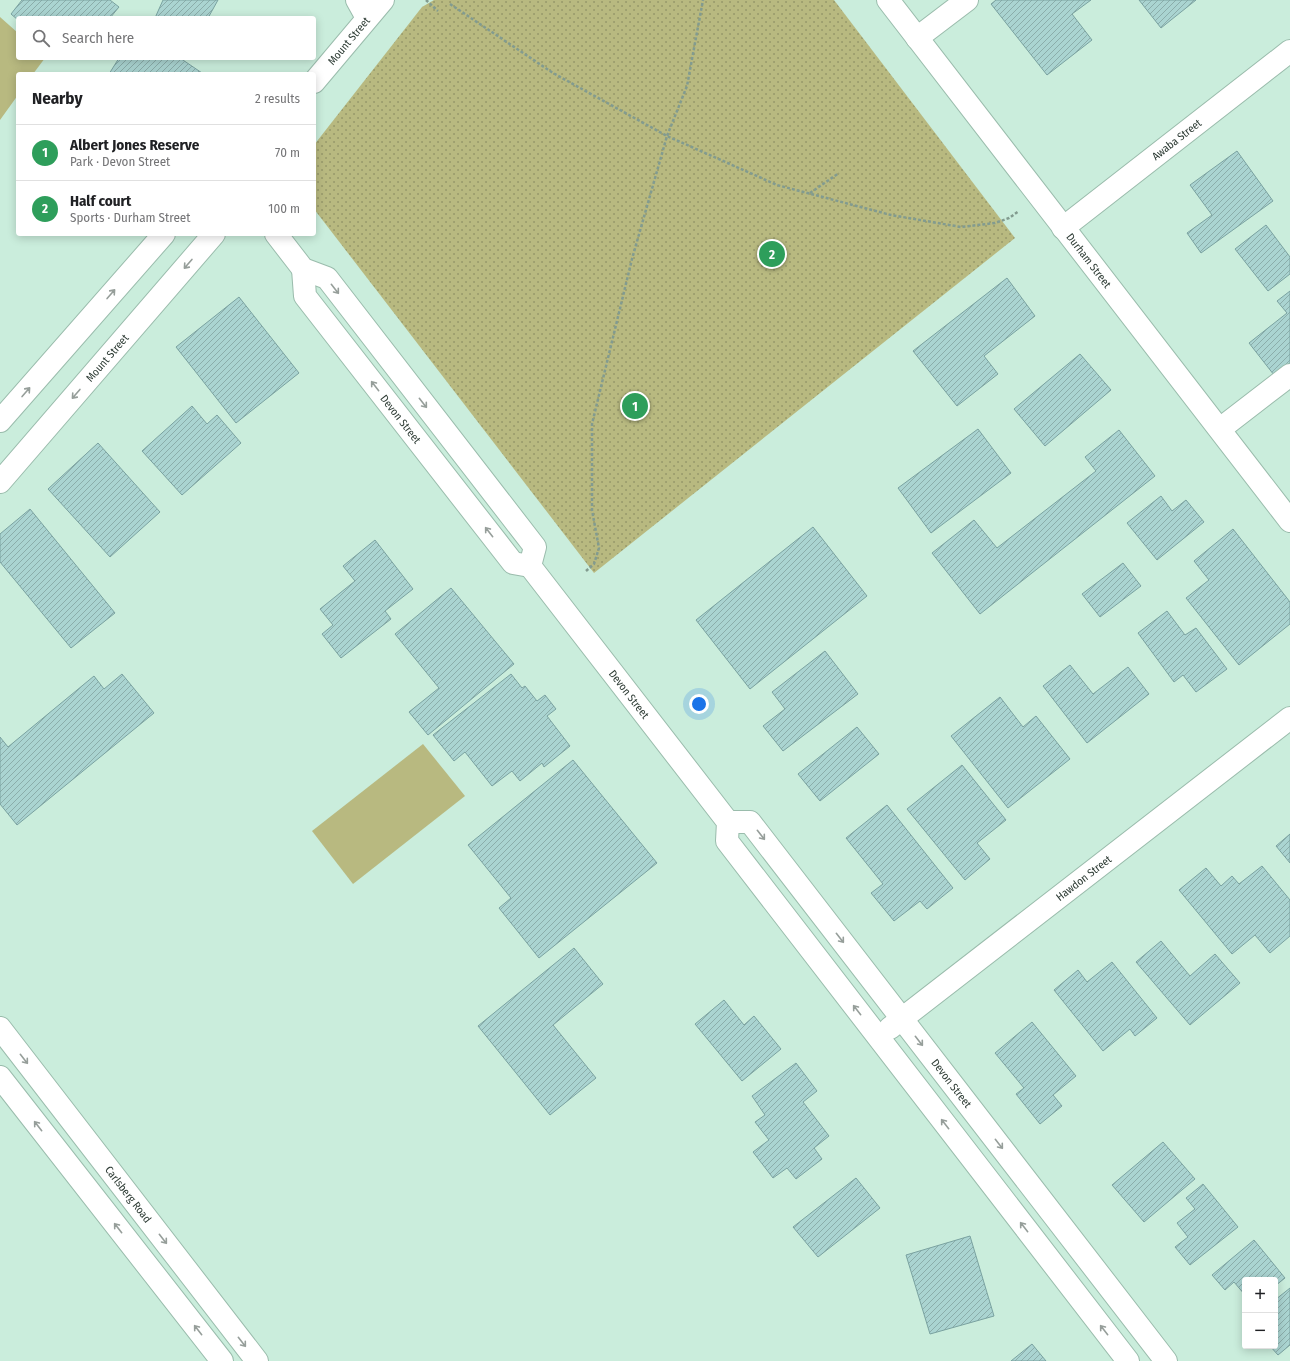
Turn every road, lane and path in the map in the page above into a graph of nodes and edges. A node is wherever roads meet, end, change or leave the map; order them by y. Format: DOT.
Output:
graph roads {
  1 [pos="383,0"];
  2 [pos="426,0"];
  3 [pos="703,0"];
  4 [pos="888,0"];
  5 [pos="967,0"];
  6 [pos="450,4"];
  7 [pos="362,9"];
  8 [pos="438,11"];
  9 [pos="917,38"];
  10 [pos="1290,51"];
  11 [pos="316,79"];
  12 [pos="667,136"];
  13 [pos="839,173"];
  14 [pos="810,193"];
  15 [pos="1038,196"];
  16 [pos="1063,228"];
  17 [pos="162,236"];
  18 [pos="212,236"];
  19 [pos="278,236"];
  20 [pos="1290,375"];
  21 [pos="0,421"];
  22 [pos="1220,429"];
  23 [pos="0,482"];
  24 [pos="1290,521"];
  25 [pos="586,571"];
  26 [pos="1290,718"];
  27 [pos="728,822"];
  28 [pos="902,1019"];
  29 [pos="0,1028"];
  30 [pos="878,1038"];
  31 [pos="0,1078"];
  32 [pos="222,1361"];
  33 [pos="257,1361"];
  34 [pos="1128,1361"];
  35 [pos="1166,1361"];
  1 -- 7 [label="street, Mount Street"];
  2 -- 8 [label="path"];
  3 -- 12 [label="path"];
  4 -- 9 [label="street, Durham Street"];
  5 -- 9 [label="street"];
  6 -- 12 [label="path"];
  7 -- 11 [label="street, Mount Street"];
  9 -- 15 [label="street, Durham Street"];
  10 -- 16 [label="street, Awaba Street"];
  12 -- 14 [label="path"];
  12 -- 25 [label="path"];
  13 -- 14 [label="path"];
  14 -- 15 [label="path"];
  15 -- 16 [label="street, Durham Street"];
  16 -- 22 [label="street, Durham Street"];
  21 -- 17 [label="street, one-way"];
  18 -- 23 [label="street, Mount Street, one-way"];
  19 -- 27 [label="street, Devon Street"];
  20 -- 22 [label="street"];
  22 -- 24 [label="street, Durham Street"];
  26 -- 28 [label="street, Hawdon Street"];
  27 -- 28 [label="street, Devon Street, one-way"];
  30 -- 27 [label="street, one-way"];
  28 -- 30 [label="street, Hawdon Street"];
  28 -- 35 [label="street, Devon Street, one-way"];
  29 -- 33 [label="street, Carlsberg Road, one-way"];
  34 -- 30 [label="street, one-way"];
  32 -- 31 [label="street, one-way"];
}
